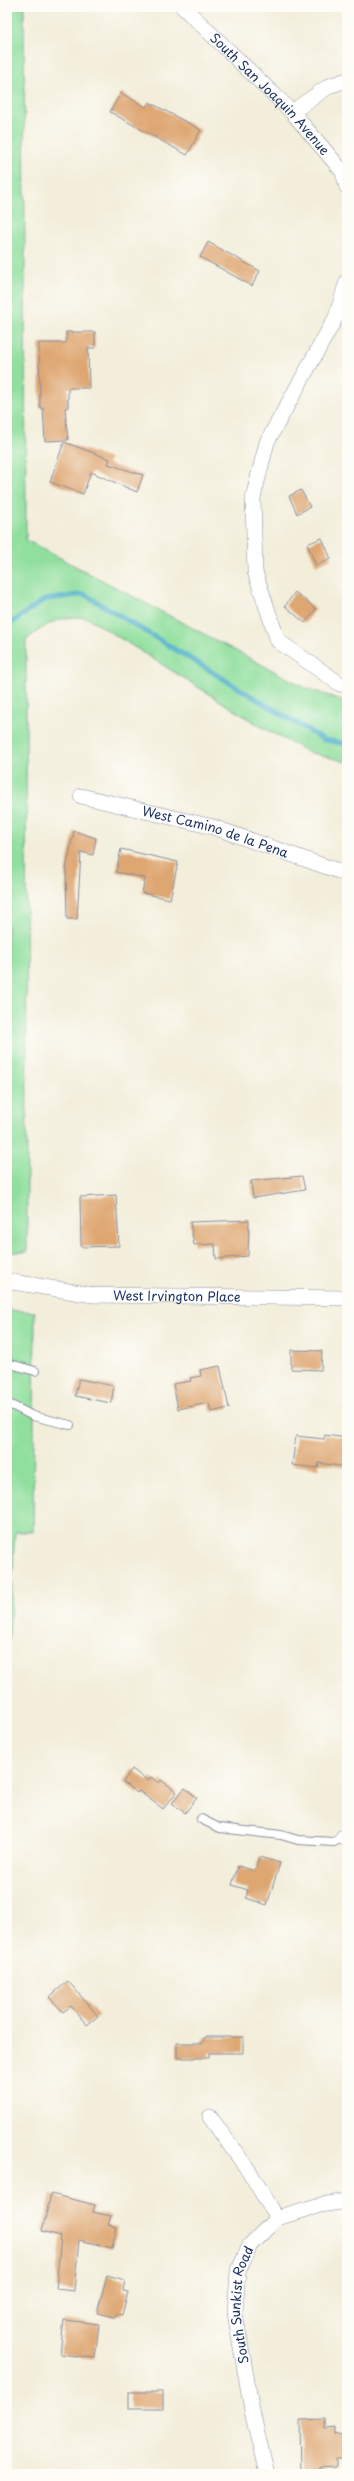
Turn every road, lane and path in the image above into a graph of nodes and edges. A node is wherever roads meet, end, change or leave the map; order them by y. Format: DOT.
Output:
graph roads {
  1 [pos="183,7"];
  2 [pos="347,80"];
  3 [pos="292,112"];
  4 [pos="347,186"];
  5 [pos="347,281"];
  6 [pos="347,685"];
  7 [pos="81,796"];
  8 [pos="347,874"];
  9 [pos="9,1279"];
  10 [pos="347,1298"];
  11 [pos="7,1363"];
  12 [pos="35,1371"];
  13 [pos="7,1403"];
  14 [pos="70,1425"];
  15 [pos="201,1819"];
  16 [pos="345,1838"];
  17 [pos="210,2117"];
  18 [pos="347,2201"];
  19 [pos="277,2218"];
  20 [pos="267,2474"];
  1 -- 3 [label="street, South San Joaquin Avenue"];
  2 -- 3 [label="street"];
  3 -- 4 [label="street, South San Joaquin Avenue"];
  5 -- 6 [label="street"];
  7 -- 8 [label="street, West Camino de la Pena"];
  9 -- 10 [label="street, West Irvington Place"];
  11 -- 12 [label="lane"];
  13 -- 14 [label="lane"];
  15 -- 16 [label="lane"];
  17 -- 19 [label="street"];
  18 -- 19 [label="street, South Sunkist Road"];
  19 -- 20 [label="street, South Sunkist Road"];
}
